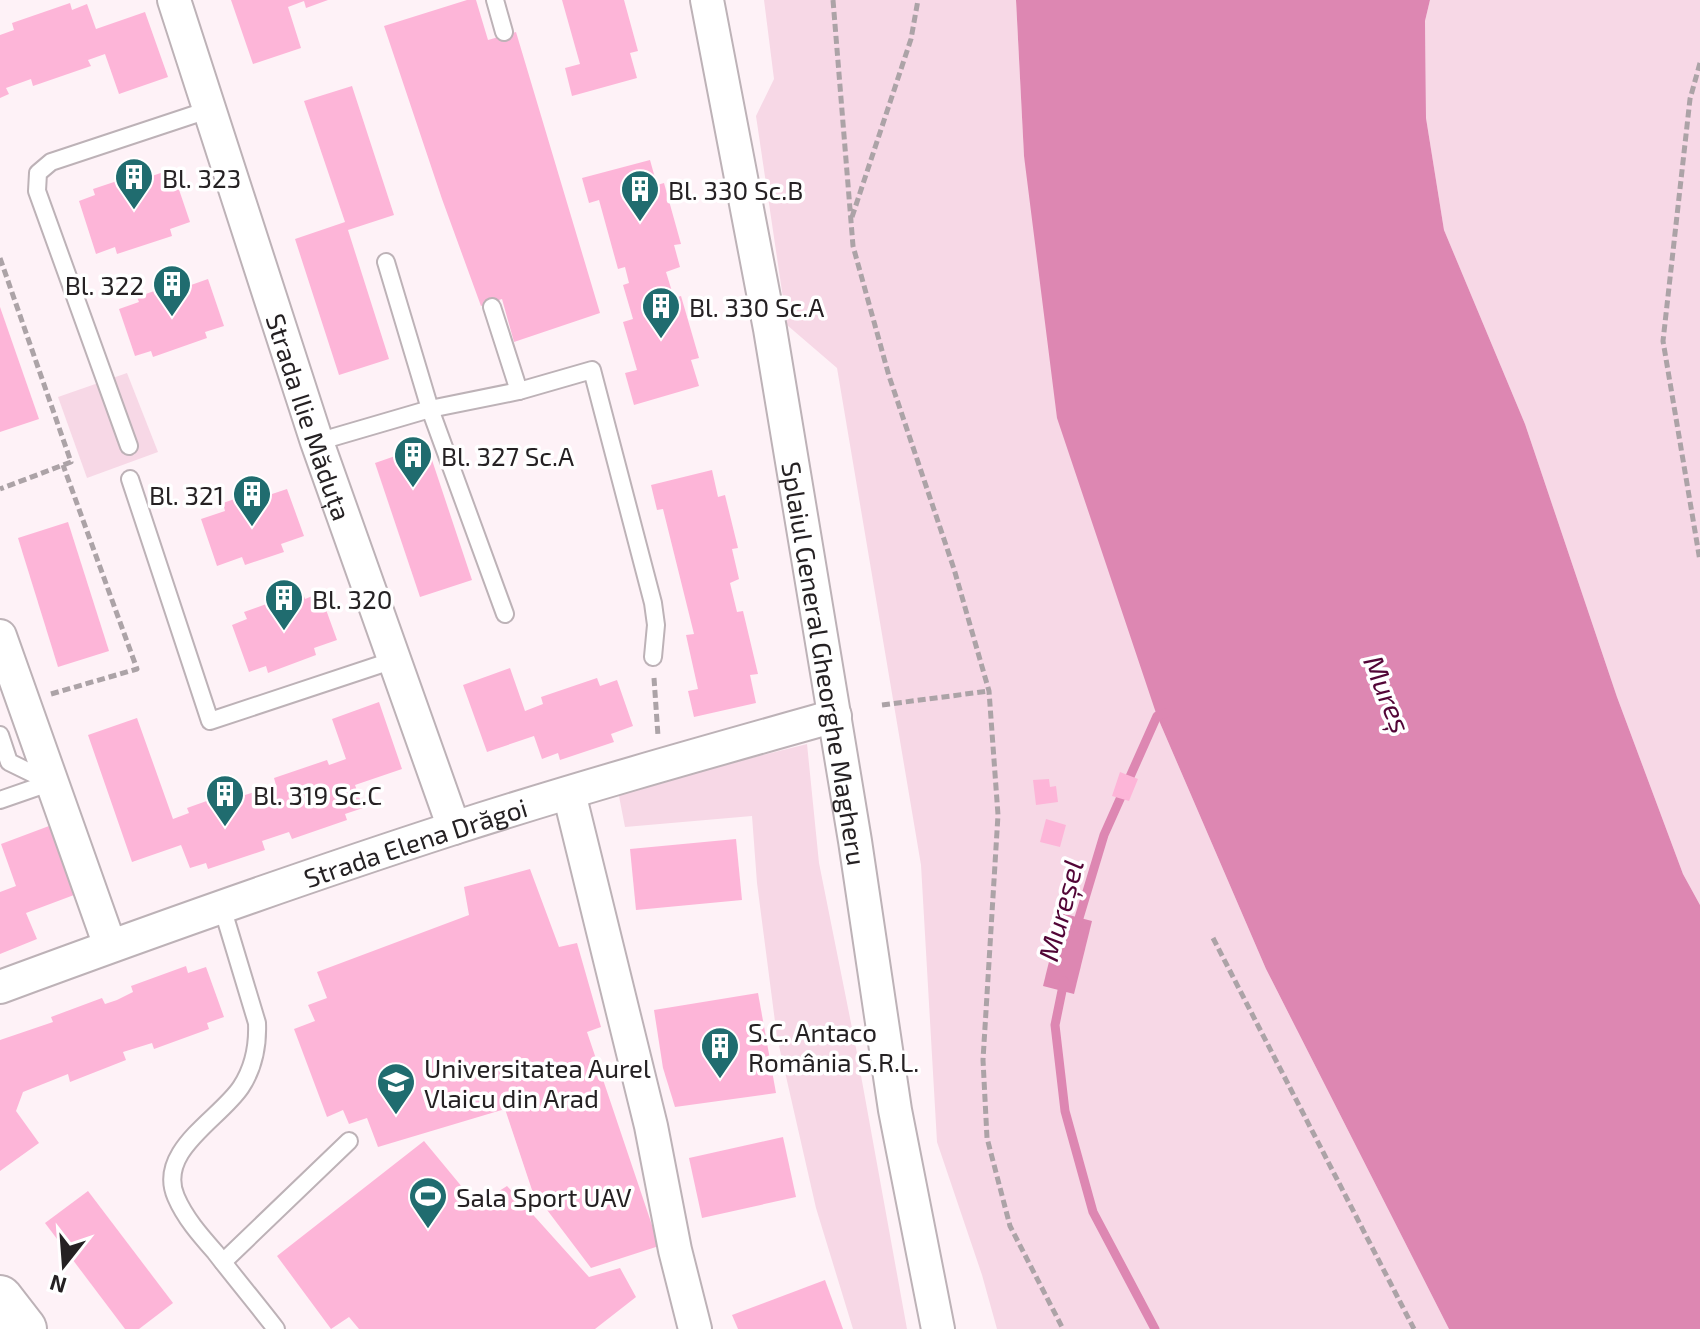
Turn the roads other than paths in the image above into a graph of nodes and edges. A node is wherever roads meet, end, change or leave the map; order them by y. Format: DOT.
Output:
graph roads {
  1 [pos="174,0"];
  2 [pos="495,0"];
  3 [pos="707,0"];
  4 [pos="504,32"];
  5 [pos="208,110"];
  6 [pos="386,262"];
  7 [pos="492,307"];
  8 [pos="519,391"];
  9 [pos="430,409"];
  10 [pos="317,442"];
  11 [pos="129,446"];
  12 [pos="130,479"];
  13 [pos="505,614"];
  14 [pos="0,636"];
  15 [pos="653,657"];
  16 [pos="394,660"];
  17 [pos="835,716"];
  18 [pos="0,735"];
  19 [pos="52,782"];
  20 [pos="569,793"];
  21 [pos="0,800"];
  22 [pos="454,828"];
  23 [pos="222,907"];
  24 [pos="110,946"];
  25 [pos="0,987"];
  26 [pos="349,1141"];
  27 [pos="223,1262"];
  28 [pos="0,1298"];
  29 [pos="24,1329"];
  30 [pos="276,1329"];
  31 [pos="695,1329"];
  32 [pos="938,1329"];
  1 -- 5 [label="street, Strada Ilie Măduța"];
  2 -- 4 [label="lane"];
  3 -- 17 [label="street, Splaiul General Gheorghe Magheru"];
  5 -- 10 [label="street, Strada Ilie Măduța"];
  5 -- 11 [label="lane"];
  6 -- 9 [label="lane"];
  7 -- 8 [label="lane"];
  8 -- 9 [label="lane"];
  8 -- 15 [label="lane"];
  9 -- 10 [label="lane"];
  9 -- 13 [label="lane"];
  10 -- 16 [label="street, Strada Ilie Măduța"];
  12 -- 16 [label="lane"];
  14 -- 19 [label="street"];
  16 -- 22 [label="street, Strada Ilie Măduța"];
  17 -- 20 [label="street, Strada Elena Drăgoi"];
  17 -- 32 [label="street, Splaiul General Gheorghe Magheru"];
  18 -- 19 [label="lane"];
  19 -- 21 [label="lane"];
  19 -- 24 [label="street"];
  20 -- 22 [label="street, Strada Elena Drăgoi"];
  20 -- 31 [label="street"];
  22 -- 23 [label="street, Strada Elena Drăgoi"];
  23 -- 24 [label="street, Strada Elena Drăgoi"];
  23 -- 27 [label="lane"];
  24 -- 25 [label="street, Strada Elena Drăgoi"];
  26 -- 27 [label="lane"];
  27 -- 30 [label="lane"];
  28 -- 29 [label="main road"];
}
